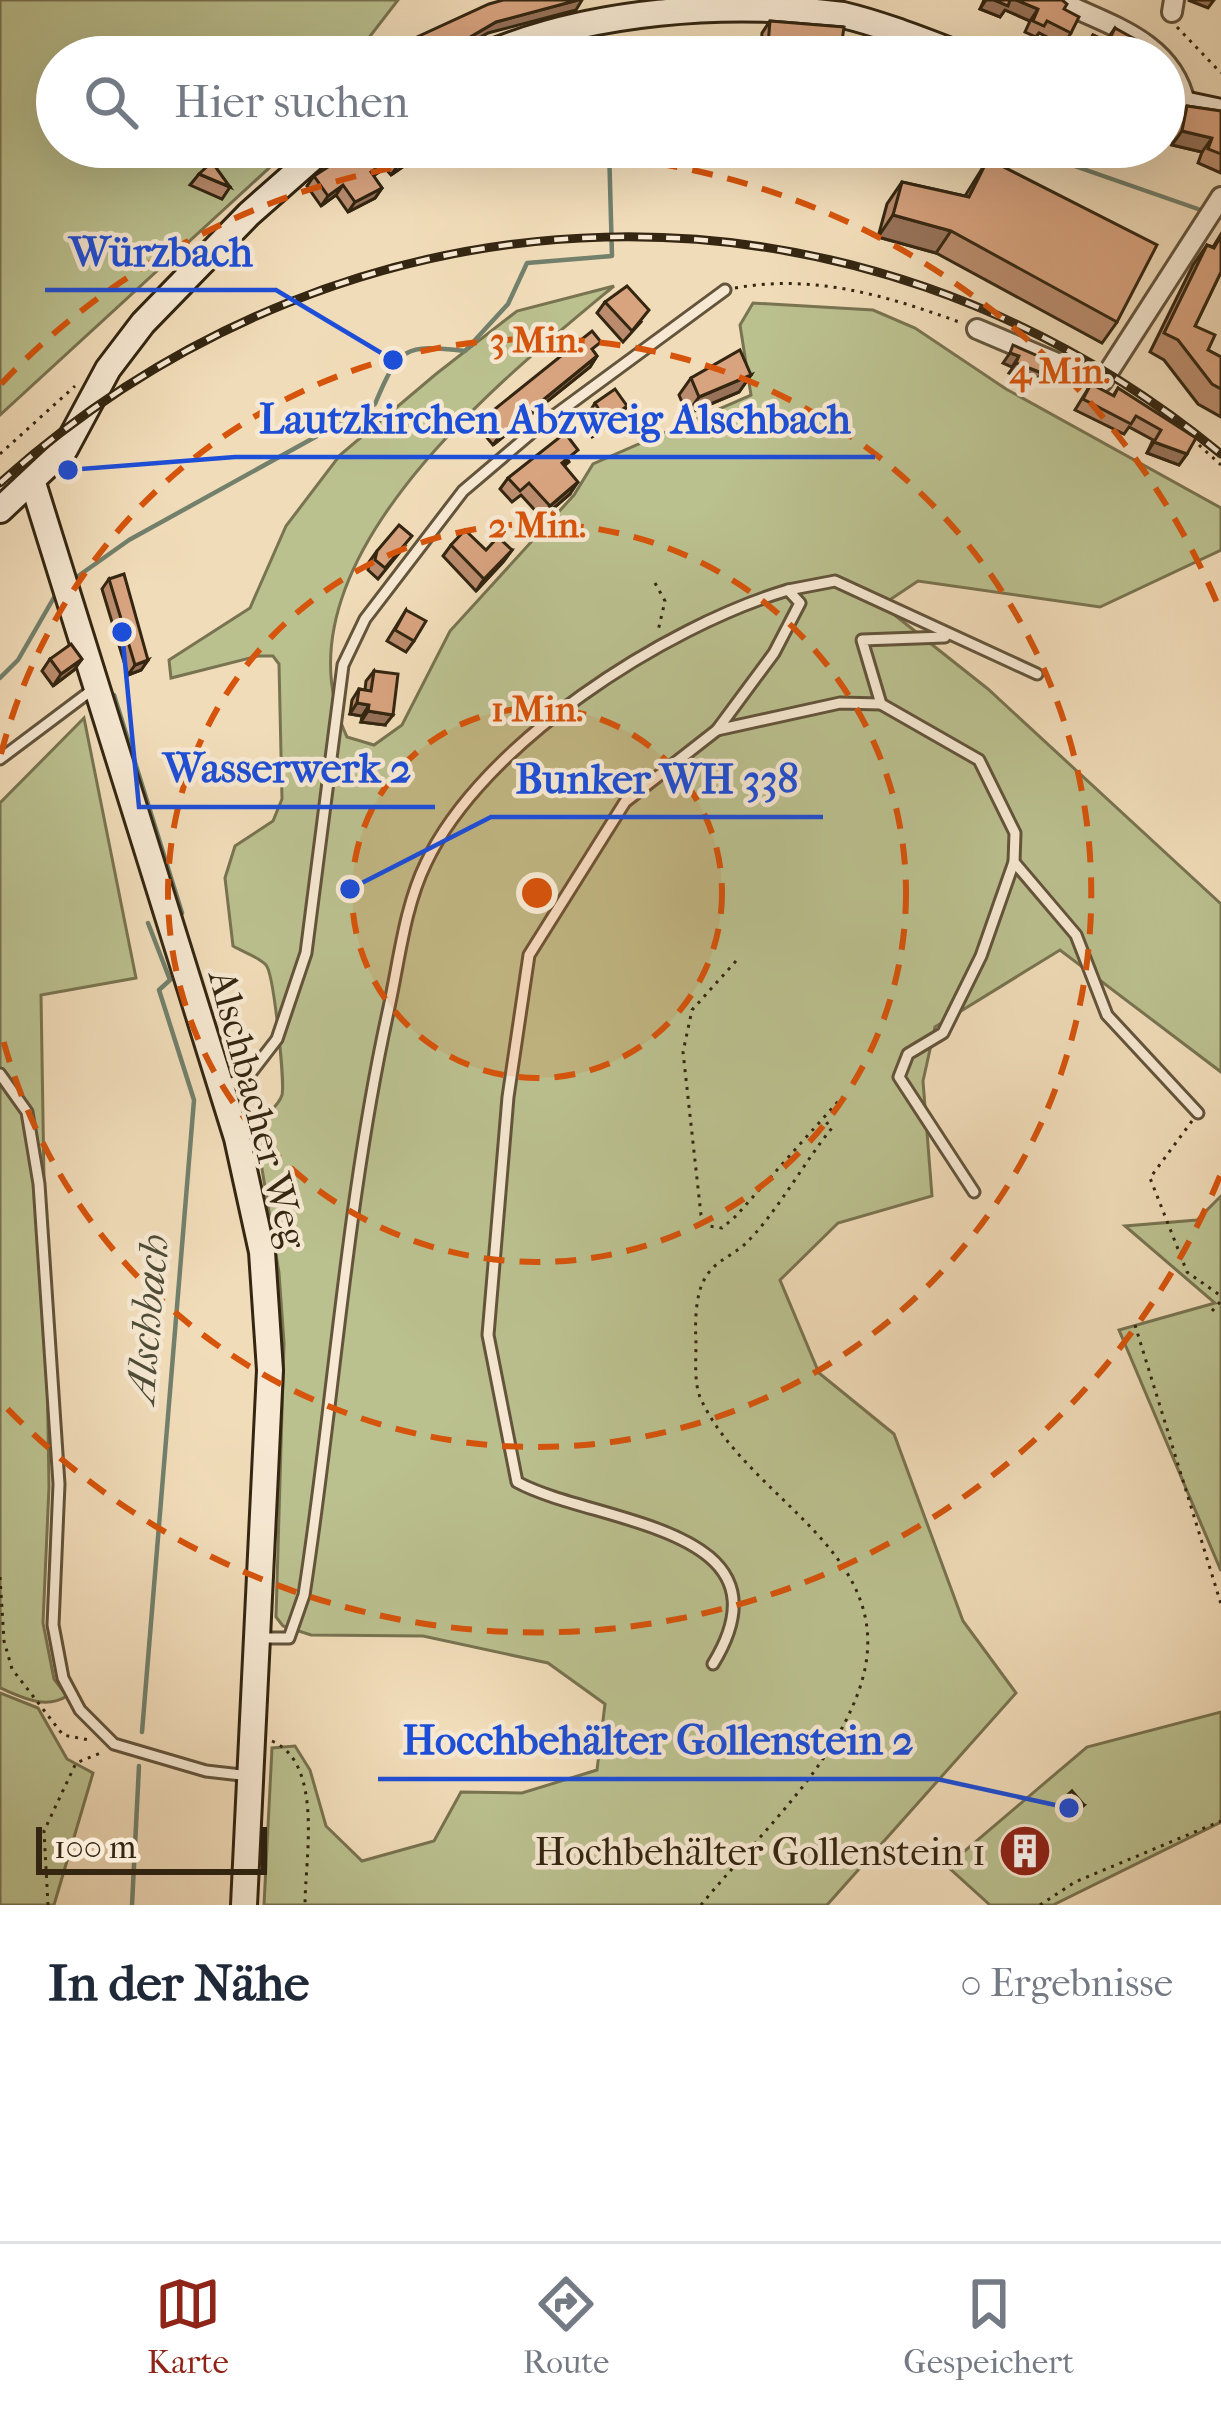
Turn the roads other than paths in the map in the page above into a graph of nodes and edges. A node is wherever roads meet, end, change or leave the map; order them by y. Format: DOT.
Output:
graph roads {
  1 [pos="1057,0"];
  2 [pos="545,36"];
  3 [pos="904,36"];
  4 [pos="1126,36"];
  5 [pos="1185,104"];
  6 [pos="1221,112"];
  7 [pos="303,168"];
  8 [pos="1213,208"];
  9 [pos="725,290"];
  10 [pos="977,328"];
  11 [pos="1102,382"];
  12 [pos="1120,393"];
  13 [pos="34,483"];
  14 [pos="0,510"];
  15 [pos="788,590"];
  16 [pos="951,637"];
  17 [pos="1037,674"];
  18 [pos="99,685"];
  19 [pos="880,704"];
  20 [pos="717,730"];
  21 [pos="0,759"];
  22 [pos="1014,862"];
  23 [pos="0,1073"];
  24 [pos="222,1088"];
  25 [pos="1198,1112"];
  26 [pos="974,1192"];
  27 [pos="256,1638"];
  28 [pos="713,1664"];
  29 [pos="251,1775"];
  30 [pos="244,1905"];
  1 -- 4 [label="street"];
  2 -- 3 [label="street"];
  5 -- 6 [label="street"];
  7 -- 13 [label="street"];
  8 -- 11 [label="street"];
  9 -- 24 [label="lane"];
  10 -- 11 [label="street"];
  11 -- 12 [label="lane"];
  13 -- 14 [label="street"];
  13 -- 18 [label="street, Alschbacher Weg"];
  15 -- 16 [label="lane"];
  15 -- 20 [label="lane"];
  15 -- 27 [label="lane"];
  16 -- 17 [label="lane"];
  16 -- 19 [label="lane"];
  18 -- 21 [label="lane"];
  18 -- 24 [label="street, Alschbacher Weg"];
  19 -- 20 [label="lane"];
  19 -- 22 [label="lane"];
  20 -- 28 [label="lane"];
  22 -- 25 [label="lane"];
  22 -- 26 [label="lane"];
  23 -- 29 [label="lane"];
  24 -- 27 [label="street, Alschbacher Weg"];
  27 -- 29 [label="street, Alschbacher Weg"];
  29 -- 30 [label="street, Alschbacher Weg"];
}
